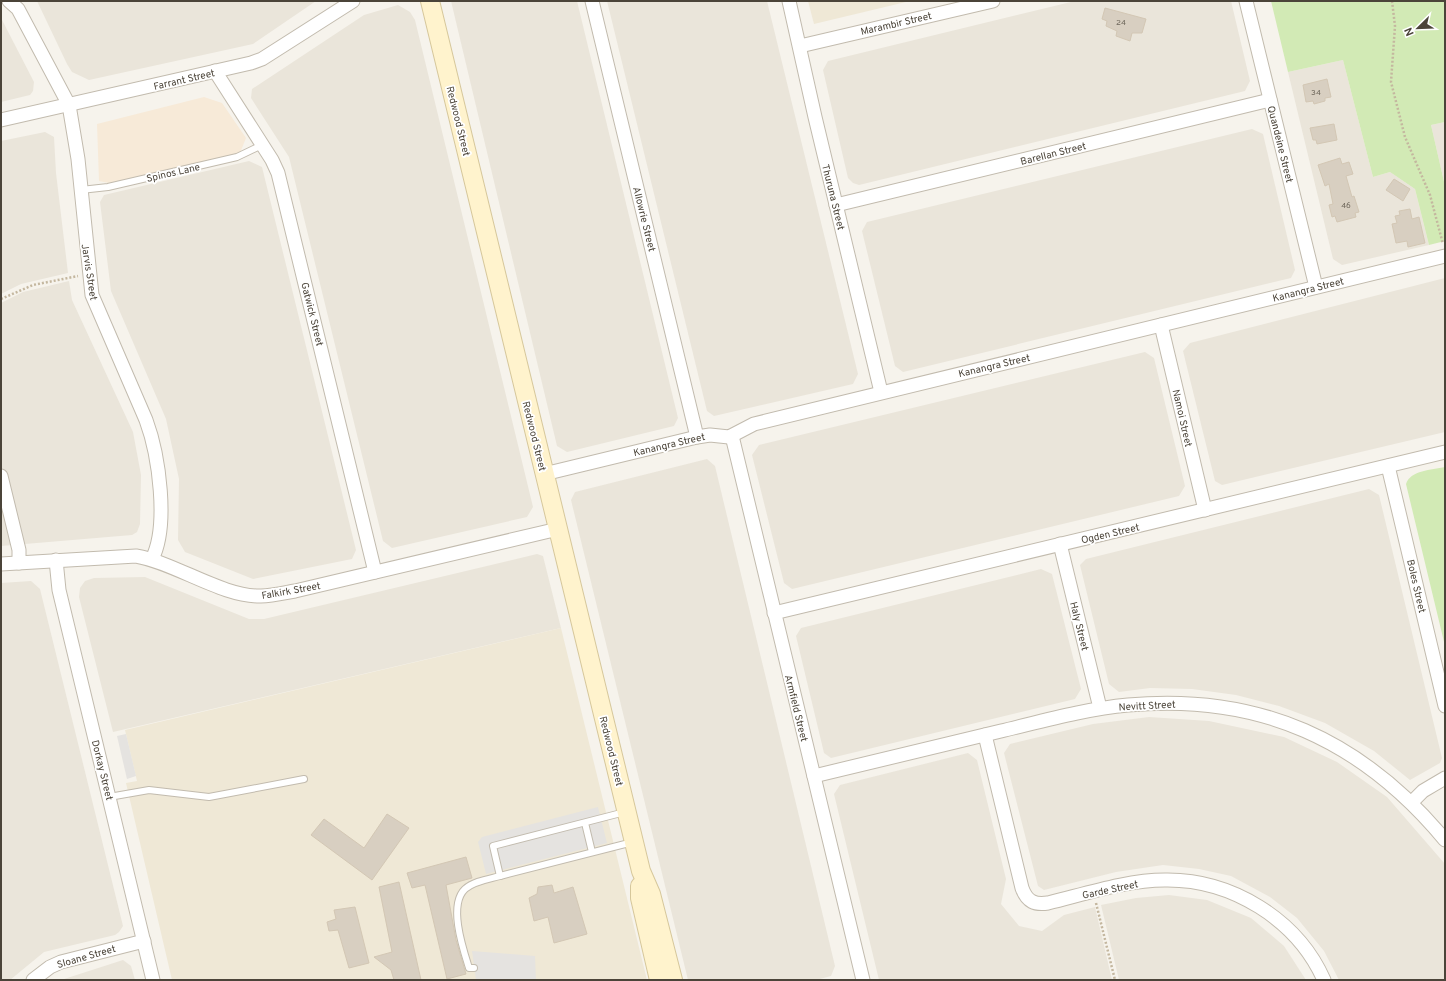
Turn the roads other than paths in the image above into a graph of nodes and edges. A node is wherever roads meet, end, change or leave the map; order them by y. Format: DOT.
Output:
graph roads {
  1 [pos="353,1"];
  2 [pos="430,1"];
  3 [pos="592,1"];
  4 [pos="789,1"];
  5 [pos="993,1"];
  6 [pos="1246,1"];
  7 [pos="15,4"];
  8 [pos="800,46"];
  9 [pos="215,71"];
  10 [pos="1270,100"];
  11 [pos="69,105"];
  12 [pos="1,120"];
  13 [pos="262,144"];
  14 [pos="81,190"];
  15 [pos="836,205"];
  16 [pos="1445,256"];
  17 [pos="1316,287"];
  18 [pos="1162,325"];
  19 [pos="881,392"];
  20 [pos="732,436"];
  21 [pos="697,437"];
  22 [pos="1445,452"];
  23 [pos="1388,466"];
  24 [pos="544,474"];
  25 [pos="1,476"];
  26 [pos="1205,510"];
  27 [pos="558,529"];
  28 [pos="1060,544"];
  29 [pos="152,559"];
  30 [pos="56,560"];
  31 [pos="19,562"];
  32 [pos="1,564"];
  33 [pos="375,572"];
  34 [pos="774,613"];
  35 [pos="1445,706"];
  36 [pos="1100,708"];
  37 [pos="985,735"];
  38 [pos="814,776"];
  39 [pos="1445,778"];
  40 [pos="304,779"];
  41 [pos="109,797"];
  42 [pos="1412,802"];
  43 [pos="627,812"];
  44 [pos="585,823"];
  45 [pos="1445,840"];
  46 [pos="634,842"];
  47 [pos="592,852"];
  48 [pos="641,871"];
  49 [pos="500,876"];
  50 [pos="144,941"];
  51 [pos="474,968"];
  52 [pos="33,980"];
  53 [pos="153,980"];
  54 [pos="659,980"];
  55 [pos="674,980"];
  56 [pos="863,980"];
  57 [pos="1324,980"];
  1 -- 9 [label="street, Farrant Street"];
  2 -- 24 [label="street, Redwood Street"];
  3 -- 21 [label="street, Allowrie Street"];
  4 -- 8 [label="street, Thuruna Street"];
  5 -- 8 [label="street, Marambir Street"];
  6 -- 10 [label="street, Quandeine Street"];
  7 -- 11 [label="street, Jarvis Street"];
  8 -- 15 [label="street, Thuruna Street"];
  9 -- 11 [label="street, Farrant Street"];
  9 -- 13 [label="street, Gatwick Street"];
  10 -- 15 [label="street, Barellan Street"];
  10 -- 17 [label="street, Quandeine Street"];
  11 -- 12 [label="street, Farrant Street"];
  11 -- 14 [label="street, Jarvis Street"];
  13 -- 14 [label="lane, Spinos Lane"];
  13 -- 33 [label="street, Gatwick Street"];
  14 -- 29 [label="street, Jarvis Street"];
  15 -- 19 [label="street, Thuruna Street"];
  16 -- 17 [label="street, Kanangra Street"];
  17 -- 18 [label="street, Kanangra Street"];
  18 -- 19 [label="street, Kanangra Street"];
  18 -- 26 [label="street, Namoi Street"];
  19 -- 20 [label="street, Kanangra Street"];
  20 -- 21 [label="street, Kanangra Street"];
  20 -- 34 [label="street, Armfield Street"];
  21 -- 24 [label="street, Kanangra Street"];
  22 -- 23 [label="street, Ogden Street"];
  23 -- 26 [label="street, Ogden Street"];
  23 -- 35 [label="street, Boles Street"];
  24 -- 27 [label="street, Redwood Street"];
  25 -- 31 [label="street"];
  26 -- 28 [label="street, Ogden Street"];
  27 -- 33 [label="street, Falkirk Street"];
  27 -- 43 [label="street, Redwood Street"];
  28 -- 34 [label="street, Ogden Street"];
  28 -- 36 [label="street, Haly Street"];
  29 -- 30 [label="street, Falkirk Street"];
  29 -- 33 [label="street, Falkirk Street"];
  30 -- 31 [label="street, Falkirk Street"];
  30 -- 41 [label="street, Dorkay Street"];
  31 -- 32 [label="street, Falkirk Street"];
  34 -- 38 [label="street, Armfield Street"];
  36 -- 37 [label="street, Nevitt Street"];
  36 -- 42 [label="street, Nevitt Street"];
  37 -- 38 [label="street, Nevitt Street"];
  37 -- 57 [label="street, Garde Street"];
  38 -- 56 [label="street, Armfield Street"];
  39 -- 42 [label="street"];
  40 -- 41 [label="lane"];
  41 -- 50 [label="street, Dorkay Street"];
  42 -- 45 [label="street, Nevitt Street"];
  43 -- 44 [label="lane"];
  43 -- 46 [label="street, Redwood Street"];
  44 -- 47 [label="lane"];
  44 -- 49 [label="lane"];
  46 -- 47 [label="lane"];
  46 -- 48 [label="street, Redwood Street"];
  47 -- 49 [label="lane"];
  48 -- 54 [label="street, Redwood Street"];
  48 -- 55 [label="street, Redwood Street"];
  49 -- 51 [label="lane"];
  50 -- 52 [label="street, Sloane Street"];
  50 -- 53 [label="street, Dorkay Street"];
}
